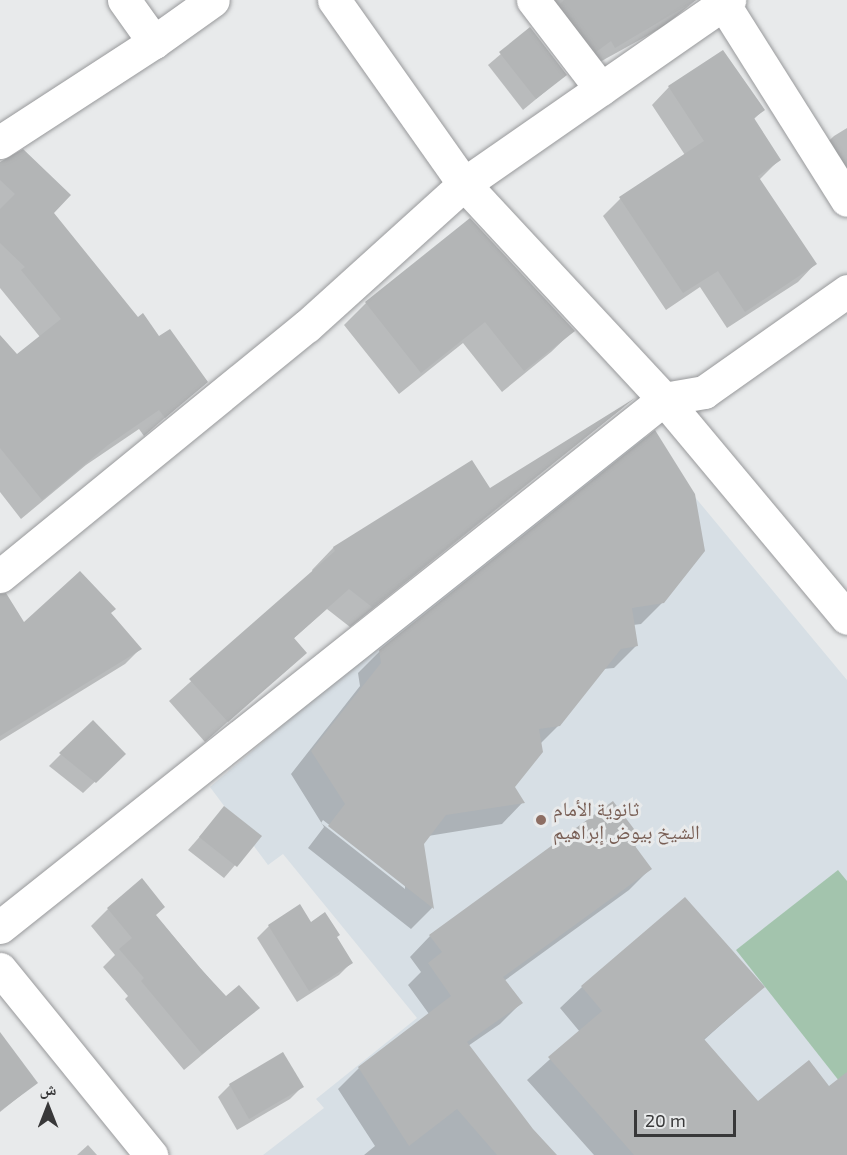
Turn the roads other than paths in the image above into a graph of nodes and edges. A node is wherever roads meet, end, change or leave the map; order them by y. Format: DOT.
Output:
graph roads {
  1 [pos="124,0"];
  2 [pos="213,0"];
  3 [pos="334,0"];
  4 [pos="533,0"];
  5 [pos="724,1"];
  6 [pos="154,42"];
  7 [pos="601,89"];
  8 [pos="0,142"];
  9 [pos="464,184"];
  10 [pos="847,200"];
  11 [pos="847,291"];
  12 [pos="664,399"];
  13 [pos="0,576"];
  14 [pos="847,618"];
  15 [pos="0,927"];
  16 [pos="0,969"];
  17 [pos="151,1155"];
  1 -- 6 [label="street"];
  2 -- 6 [label="street"];
  3 -- 9 [label="street"];
  4 -- 7 [label="street"];
  5 -- 7 [label="street"];
  5 -- 10 [label="street"];
  6 -- 8 [label="street"];
  7 -- 9 [label="street"];
  9 -- 12 [label="street"];
  9 -- 13 [label="street"];
  11 -- 12 [label="street"];
  12 -- 14 [label="street"];
  12 -- 15 [label="street"];
  16 -- 17 [label="street"];
}
